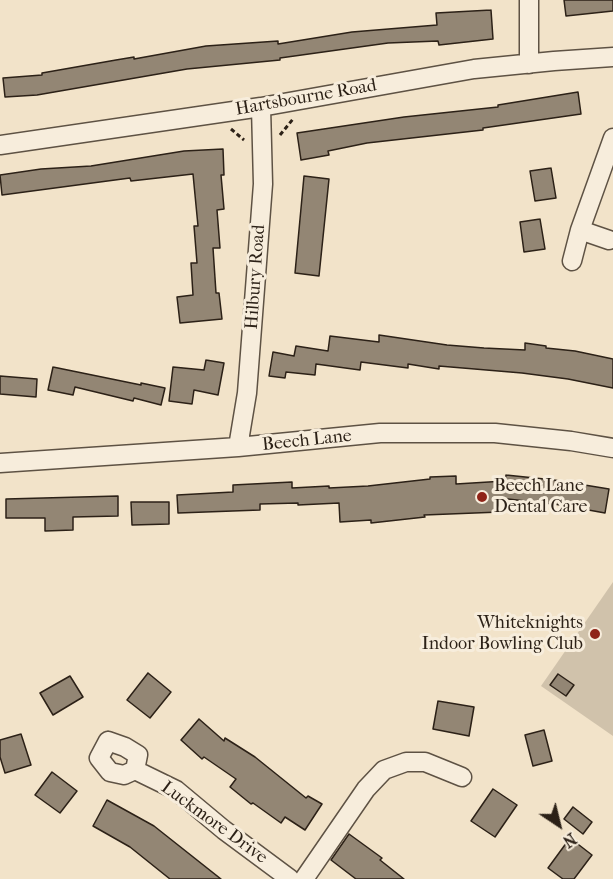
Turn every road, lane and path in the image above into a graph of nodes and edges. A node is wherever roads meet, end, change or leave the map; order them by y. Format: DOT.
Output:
graph roads {
  1 [pos="529,0"];
  2 [pos="613,57"];
  3 [pos="529,64"];
  4 [pos="261,106"];
  5 [pos="613,138"];
  6 [pos="0,145"];
  7 [pos="580,230"];
  8 [pos="609,240"];
  9 [pos="572,261"];
  10 [pos="238,447"];
  11 [pos="613,448"];
  12 [pos="0,463"];
  13 [pos="135,770"];
  14 [pos="462,777"];
  15 [pos="290,879"];
  16 [pos="304,879"];
  1 -- 3 [label="street"];
  2 -- 3 [label="street, Hartsbourne Road"];
  3 -- 4 [label="street, Hartsbourne Road"];
  4 -- 6 [label="street, Hartsbourne Road"];
  4 -- 10 [label="street, Hilbury Road"];
  5 -- 7 [label="street"];
  7 -- 8 [label="street"];
  7 -- 9 [label="street"];
  10 -- 11 [label="street, Beech Lane"];
  10 -- 12 [label="street, Beech Lane"];
  13 -- 15 [label="street, Luckmore Drive"];
  14 -- 16 [label="street"];
}
